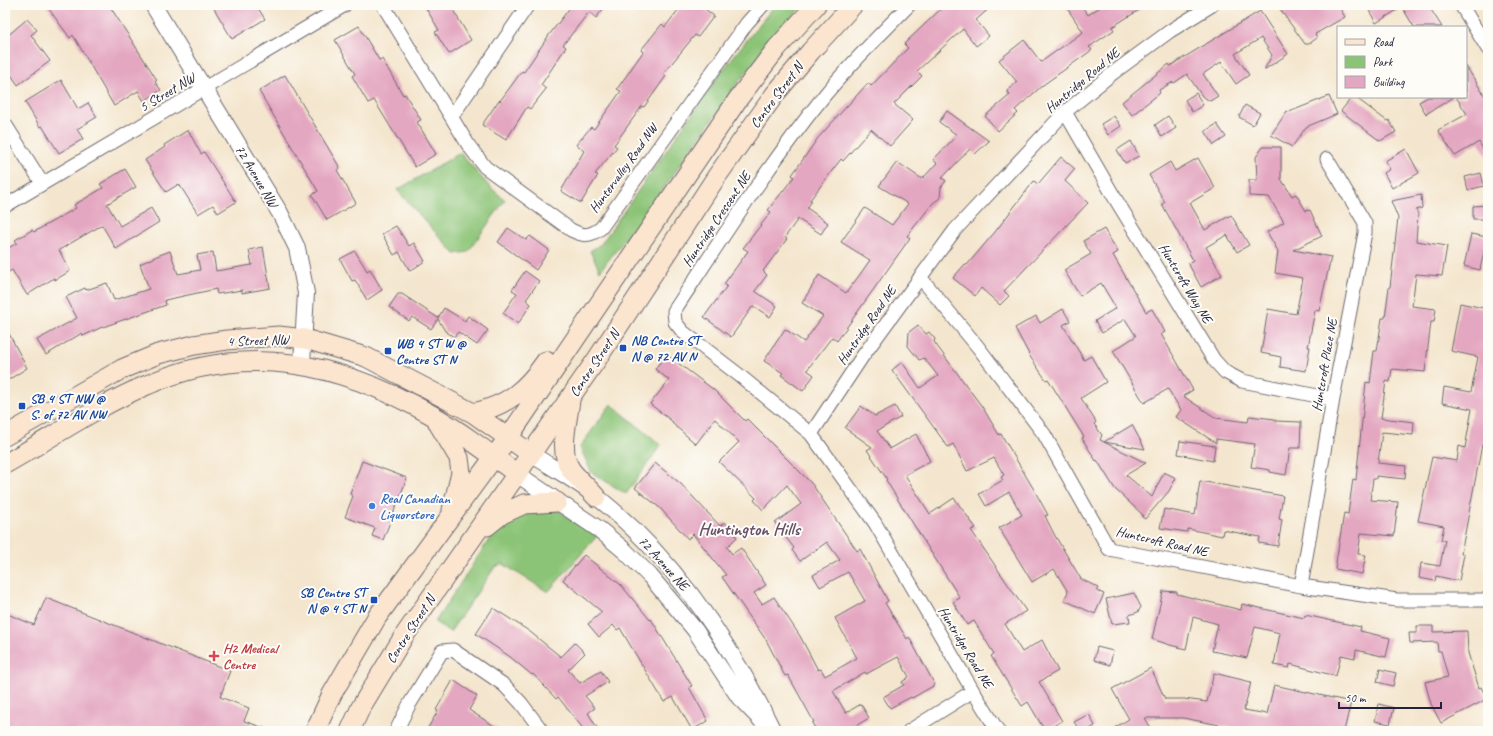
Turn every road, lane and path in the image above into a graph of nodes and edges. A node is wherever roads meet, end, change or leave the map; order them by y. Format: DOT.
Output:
graph roads {
  1 [pos="153,5"];
  2 [pos="346,5"];
  3 [pos="383,5"];
  4 [pos="528,5"];
  5 [pos="763,5"];
  6 [pos="816,5"];
  7 [pos="853,5"];
  8 [pos="909,5"];
  9 [pos="1212,5"];
  10 [pos="1461,5"];
  11 [pos="1488,49"];
  12 [pos="204,88"];
  13 [pos="1065,112"];
  14 [pos="452,116"];
  15 [pos="5,124"];
  16 [pos="1327,159"];
  17 [pos="42,182"];
  18 [pos="5,206"];
  19 [pos="920,277"];
  20 [pos="612,283"];
  21 [pos="305,339"];
  22 [pos="302,364"];
  23 [pos="571,396"];
  24 [pos="1333,399"];
  25 [pos="473,413"];
  26 [pos="431,414"];
  27 [pos="811,434"];
  28 [pos="5,436"];
  29 [pos="508,438"];
  30 [pos="531,454"];
  31 [pos="495,458"];
  32 [pos="5,464"];
  33 [pos="517,474"];
  34 [pos="596,497"];
  35 [pos="557,502"];
  36 [pos="451,515"];
  37 [pos="478,529"];
  38 [pos="1301,586"];
  39 [pos="1488,600"];
  40 [pos="973,691"];
  41 [pos="315,731"];
  42 [pos="350,731"];
  43 [pos="396,731"];
  44 [pos="542,731"];
  45 [pos="773,731"];
  46 [pos="909,731"];
  47 [pos="998,731"];
  1 -- 12 [label="street, 72 Avenue NW"];
  2 -- 12 [label="street, 5 Street NW"];
  3 -- 14 [label="street"];
  4 -- 14 [label="street"];
  5 -- 14 [label="street, Huntervalley Road NW"];
  6 -- 20 [label="main road, Centre Street N"];
  7 -- 23 [label="main road, Centre Street N"];
  8 -- 27 [label="street, Huntridge Crescent NE"];
  9 -- 13 [label="street, Huntridge Road NE"];
  10 -- 11 [label="street"];
  12 -- 17 [label="street, 5 Street NW"];
  12 -- 21 [label="street, 72 Avenue NW"];
  13 -- 19 [label="street, Huntridge Road NE"];
  13 -- 24 [label="street, Huntcroft Way NE"];
  15 -- 17 [label="street"];
  16 -- 24 [label="street, Huntcroft Place NE"];
  17 -- 18 [label="street, 5 Street NW"];
  19 -- 27 [label="street, Huntridge Road NE"];
  19 -- 38 [label="street, Huntcroft Road NE"];
  20 -- 25 [label="main road"];
  20 -- 29 [label="main road, Centre Street N"];
  21 -- 22 [label="street, 72 Avenue NW"];
  21 -- 25 [label="main road, 4 Street NW"];
  21 -- 28 [label="main road, 4 Street NW"];
  22 -- 26 [label="main road, 4 Street NW"];
  22 -- 32 [label="main road, 4 Street NW"];
  23 -- 30 [label="main road, Centre Street N"];
  23 -- 34 [label="main road"];
  24 -- 38 [label="street, Huntcroft Place NE"];
  25 -- 29 [label="main road, 4 Street NW"];
  26 -- 31 [label="main road, 4 Street NW"];
  26 -- 36 [label="main road"];
  27 -- 40 [label="street, Huntridge Road NE"];
  29 -- 30 [label="main road, 72 Avenue NE"];
  29 -- 31 [label="main road, Centre Street N"];
  30 -- 33 [label="main road, Centre Street N"];
  30 -- 34 [label="street, 72 Avenue NE"];
  31 -- 33 [label="main road, 72 Avenue NE"];
  31 -- 36 [label="main road, Centre Street N"];
  33 -- 35 [label="street, 72 Avenue NE"];
  33 -- 37 [label="main road, Centre Street N"];
  34 -- 45 [label="street, 72 Avenue NE"];
  35 -- 37 [label="main road"];
  35 -- 45 [label="street, 72 Avenue NE"];
  36 -- 41 [label="main road, Centre Street N"];
  37 -- 42 [label="main road, Centre Street N"];
  38 -- 39 [label="street, Huntcroft Road NE"];
  40 -- 46 [label="street"];
  40 -- 47 [label="street, Huntridge Road NE"];
  43 -- 44 [label="street"];
}
